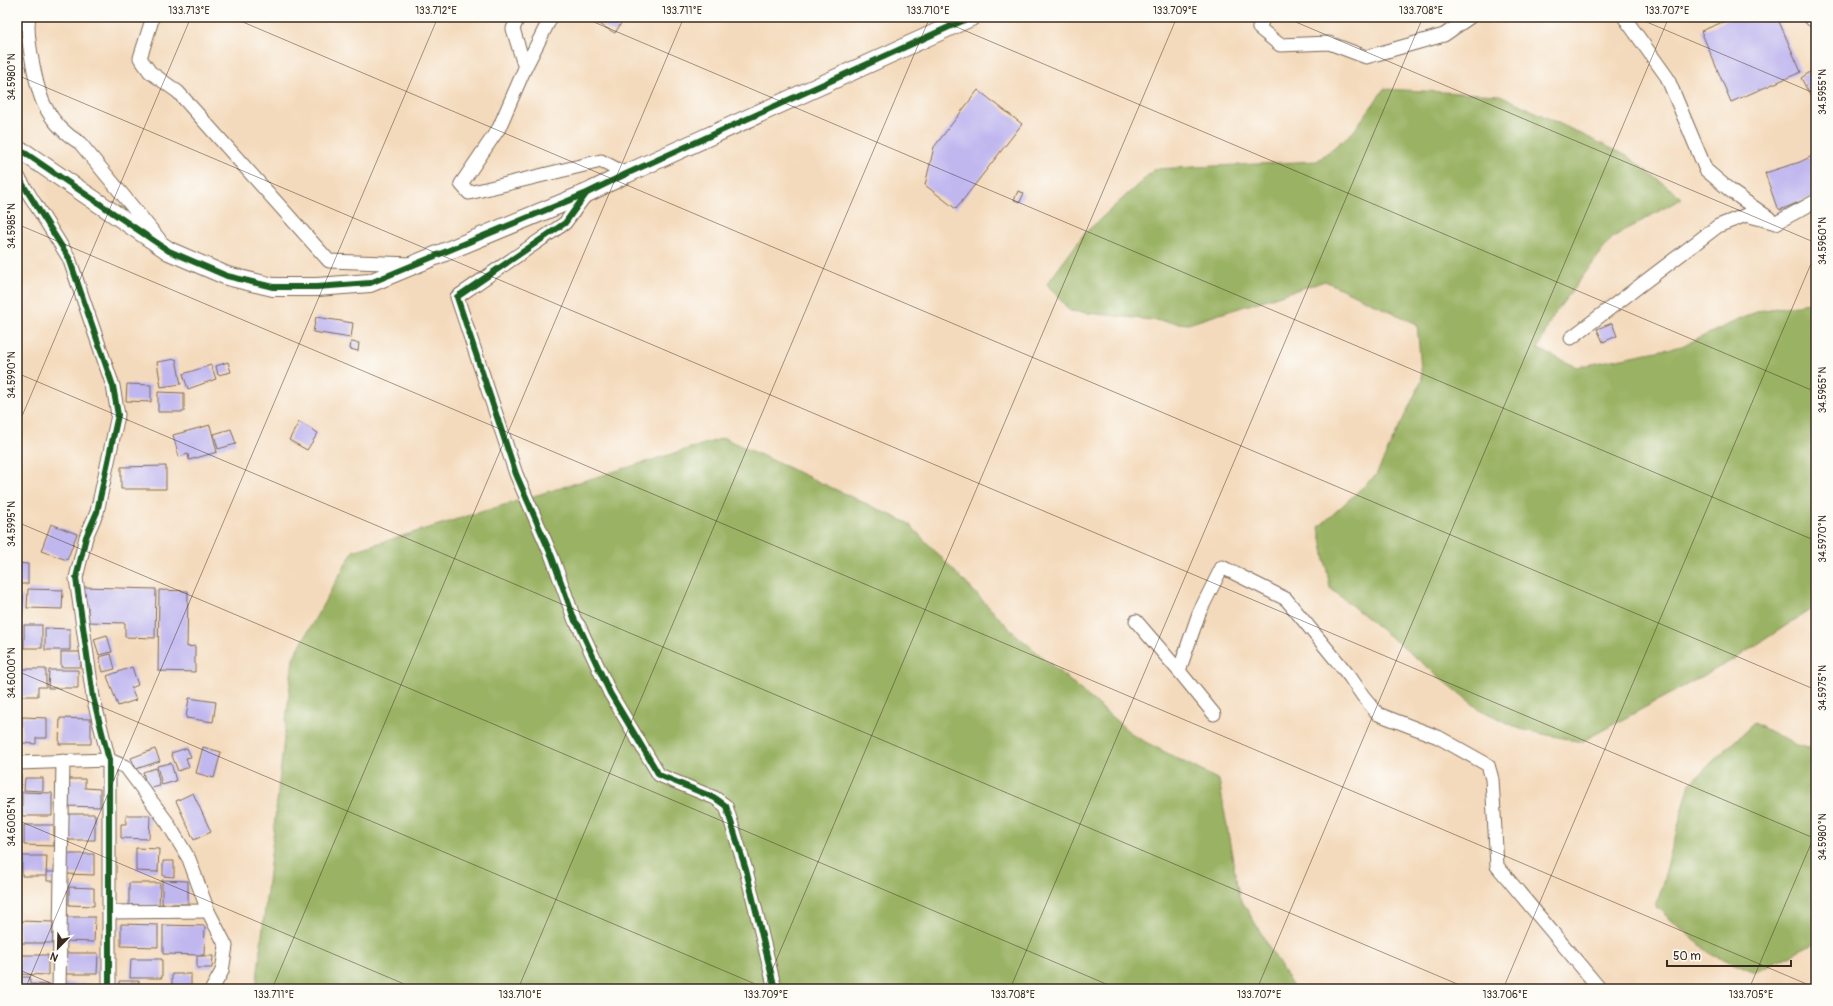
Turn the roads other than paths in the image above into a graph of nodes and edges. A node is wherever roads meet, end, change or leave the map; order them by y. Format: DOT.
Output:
graph roads {
  1 [pos="29,17"];
  2 [pos="151,17"];
  3 [pos="518,17"];
  4 [pos="551,17"];
  5 [pos="971,17"];
  6 [pos="1264,17"];
  7 [pos="1470,17"];
  8 [pos="1624,17"];
  9 [pos="1814,17"];
  10 [pos="1816,19"];
  11 [pos="525,68"];
  12 [pos="17,150"];
  13 [pos="626,174"];
  14 [pos="17,175"];
  15 [pos="587,194"];
  16 [pos="1816,201"];
  17 [pos="1776,223"];
  18 [pos="169,251"];
  19 [pos="420,264"];
  20 [pos="1571,338"];
  21 [pos="1136,621"];
  22 [pos="1179,671"];
  23 [pos="1214,714"];
  24 [pos="110,760"];
  25 [pos="62,761"];
  26 [pos="17,763"];
  27 [pos="208,911"];
  28 [pos="109,912"];
  29 [pos="59,989"];
  30 [pos="109,989"];
  31 [pos="212,989"];
  32 [pos="775,989"];
  33 [pos="1600,989"];
  1 -- 18 [label="street"];
  2 -- 19 [label="street"];
  3 -- 11 [label="street"];
  4 -- 11 [label="street"];
  5 -- 13 [label="street"];
  6 -- 7 [label="street"];
  8 -- 17 [label="street"];
  9 -- 10 [label="street"];
  11 -- 13 [label="street"];
  12 -- 18 [label="street"];
  13 -- 15 [label="street"];
  14 -- 24 [label="street"];
  15 -- 19 [label="street"];
  15 -- 32 [label="street"];
  16 -- 17 [label="street"];
  17 -- 20 [label="street"];
  18 -- 19 [label="street"];
  21 -- 22 [label="street"];
  22 -- 23 [label="street"];
  22 -- 33 [label="street"];
  24 -- 25 [label="street"];
  24 -- 27 [label="street"];
  24 -- 28 [label="street"];
  25 -- 26 [label="street"];
  25 -- 29 [label="street"];
  27 -- 28 [label="street"];
  27 -- 31 [label="street"];
  28 -- 30 [label="street"];
}
